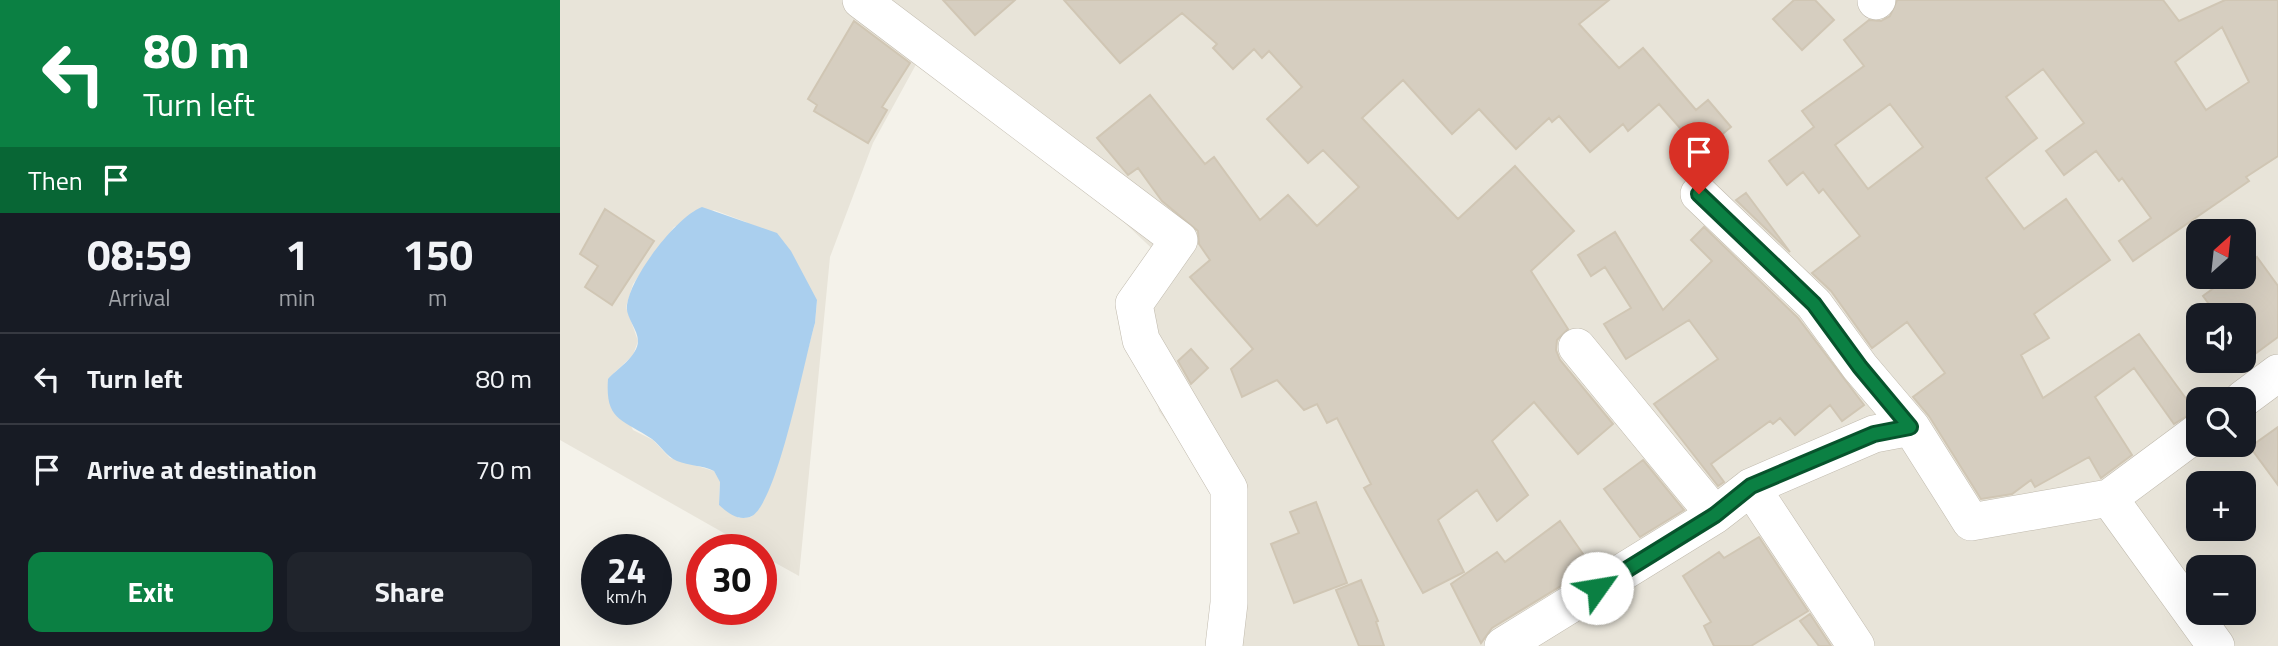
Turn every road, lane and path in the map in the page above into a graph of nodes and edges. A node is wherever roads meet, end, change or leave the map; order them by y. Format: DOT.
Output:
graph roads {
  1 [pos="861,0"];
  2 [pos="1699,194"];
  3 [pos="1577,347"];
  4 [pos="2278,373"];
  5 [pos="2256,389"];
  6 [pos="1910,427"];
  7 [pos="2186,441"];
  8 [pos="1751,486"];
  9 [pos="2109,498"];
  10 [pos="1715,515"];
  11 [pos="1224,646"];
  12 [pos="1503,646"];
  13 [pos="1856,646"];
  14 [pos="2216,646"];
  1 -- 11 [label="street"];
  2 -- 6 [label="street"];
  3 -- 10 [label="street"];
  4 -- 5 [label="street"];
  6 -- 8 [label="street"];
  6 -- 9 [label="street"];
  7 -- 9 [label="street"];
  8 -- 10 [label="street"];
  8 -- 13 [label="street"];
  9 -- 14 [label="street"];
  10 -- 12 [label="street"];
}
